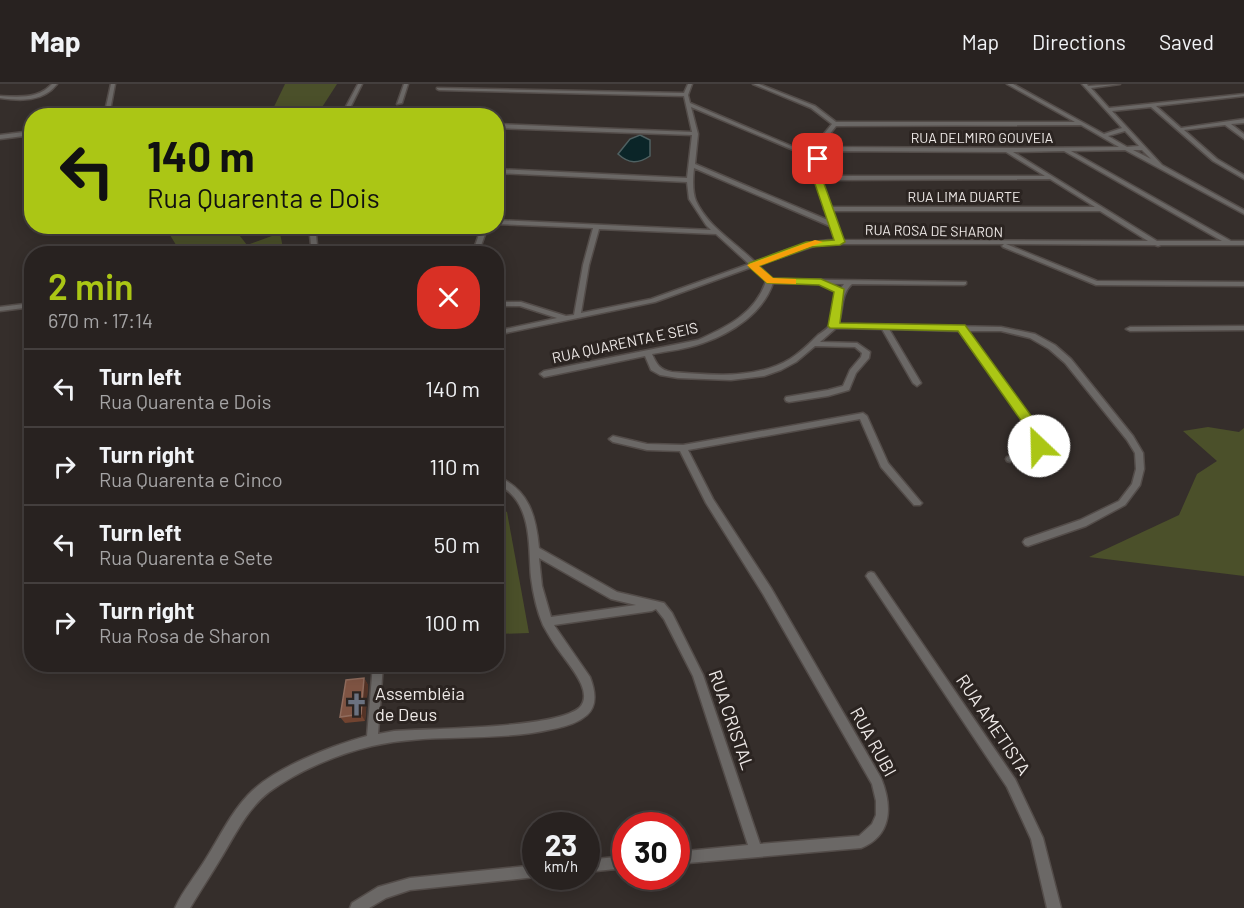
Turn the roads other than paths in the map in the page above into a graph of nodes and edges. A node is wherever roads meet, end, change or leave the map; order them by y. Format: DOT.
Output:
graph roads {
  1 [pos="55,84"];
  2 [pos="114,84"];
  3 [pos="360,84"];
  4 [pos="406,84"];
  5 [pos="690,84"];
  6 [pos="755,84"];
  7 [pos="1009,84"];
  8 [pos="1118,84"];
  9 [pos="1086,86"];
  10 [pos="439,89"];
  11 [pos="1244,95"];
  12 [pos="687,96"];
  13 [pos="0,97"];
  14 [pos="399,104"];
  15 [pos="688,104"];
  16 [pos="1153,106"];
  17 [pos="108,108"];
  18 [pos="347,108"];
  19 [pos="1109,110"];
  20 [pos="1244,121"];
  21 [pos="1080,123"];
  22 [pos="835,124"];
  23 [pos="1227,124"];
  24 [pos="504,126"];
  25 [pos="1125,129"];
  26 [pos="1182,129"];
  27 [pos="24,134"];
  28 [pos="695,134"];
  29 [pos="1102,135"];
  30 [pos="0,137"];
  31 [pos="1244,137"];
  32 [pos="1143,147"];
  33 [pos="1124,148"];
  34 [pos="820,149"];
  35 [pos="1007,150"];
  36 [pos="1066,150"];
  37 [pos="818,159"];
  38 [pos="692,165"];
  39 [pos="1160,166"];
  40 [pos="504,171"];
  41 [pos="1244,177"];
  42 [pos="818,178"];
  43 [pos="1048,178"];
  44 [pos="690,180"];
  45 [pos="827,209"];
  46 [pos="1100,209"];
  47 [pos="1244,212"];
  48 [pos="504,222"];
  49 [pos="832,225"];
  50 [pos="597,226"];
  51 [pos="715,232"];
  52 [pos="840,242"];
  53 [pos="1228,243"];
  54 [pos="1244,243"];
  55 [pos="1001,244"];
  56 [pos="1158,244"];
  57 [pos="752,265"];
  58 [pos="770,281"];
  59 [pos="821,282"];
  60 [pos="850,282"];
  61 [pos="964,283"];
  62 [pos="1244,284"];
  63 [pos="840,291"];
  64 [pos="504,304"];
  65 [pos="24,306"];
  66 [pos="0,309"];
  67 [pos="577,316"];
  68 [pos="564,318"];
  69 [pos="834,326"];
  70 [pos="885,328"];
  71 [pos="961,328"];
  72 [pos="1244,328"];
  73 [pos="1130,329"];
  74 [pos="504,331"];
  75 [pos="815,344"];
  76 [pos="647,352"];
  77 [pos="544,374"];
  78 [pos="917,383"];
  79 [pos="789,399"];
  80 [pos="613,439"];
  81 [pos="683,448"];
  82 [pos="1010,459"];
  83 [pos="504,484"];
  84 [pos="917,503"];
  85 [pos="1028,542"];
  86 [pos="535,551"];
  87 [pos="871,576"];
  88 [pos="660,606"];
  89 [pos="548,622"];
  90 [pos="377,672"];
  91 [pos="372,740"];
  92 [pos="756,851"];
  93 [pos="690,857"];
  94 [pos="522,872"];
  95 [pos="182,908"];
  96 [pos="357,908"];
  97 [pos="1054,908"];
  1 -- 13 [label="street"];
  2 -- 17 [label="street"];
  3 -- 18 [label="street"];
  4 -- 14 [label="street"];
  5 -- 12 [label="street"];
  6 -- 22 [label="street"];
  7 -- 21 [label="street"];
  8 -- 9 [label="street"];
  9 -- 19 [label="street"];
  10 -- 12 [label="street"];
  11 -- 16 [label="street"];
  12 -- 15 [label="street"];
  15 -- 28 [label="street"];
  15 -- 37 [label="street"];
  16 -- 19 [label="street"];
  16 -- 26 [label="street"];
  19 -- 25 [label="street"];
  20 -- 23 [label="street"];
  21 -- 22 [label="street"];
  21 -- 29 [label="street"];
  22 -- 34 [label="street"];
  23 -- 26 [label="street"];
  23 -- 31 [label="street"];
  24 -- 28 [label="street"];
  25 -- 29 [label="street"];
  25 -- 32 [label="street"];
  26 -- 41 [label="street"];
  27 -- 30 [label="street"];
  28 -- 38 [label="street"];
  29 -- 33 [label="street"];
  32 -- 33 [label="street, RUA DELMIRO GOUVEIA"];
  32 -- 39 [label="street"];
  33 -- 36 [label="street, RUA DELMIRO GOUVEIA"];
  33 -- 39 [label="street"];
  34 -- 35 [label="street, RUA DELMIRO GOUVEIA"];
  34 -- 37 [label="street"];
  35 -- 36 [label="street, RUA DELMIRO GOUVEIA"];
  35 -- 43 [label="street"];
  36 -- 53 [label="street"];
  37 -- 42 [label="street"];
  38 -- 44 [label="street"];
  38 -- 49 [label="street"];
  39 -- 47 [label="street"];
  40 -- 44 [label="street"];
  42 -- 43 [label="street"];
  42 -- 45 [label="street"];
  43 -- 46 [label="street"];
  44 -- 51 [label="street"];
  45 -- 46 [label="street, RUA LIMA DUARTE"];
  45 -- 49 [label="street"];
  46 -- 56 [label="street"];
  48 -- 50 [label="street"];
  49 -- 52 [label="street"];
  50 -- 51 [label="street"];
  50 -- 67 [label="street"];
  51 -- 57 [label="street"];
  52 -- 55 [label="street, RUA ROSA DE SHARON"];
  52 -- 57 [label="street, RUA ROSA DE SHARON"];
  53 -- 54 [label="street, RUA ROSA DE SHARON"];
  53 -- 56 [label="street, RUA ROSA DE SHARON"];
  55 -- 56 [label="street, RUA ROSA DE SHARON"];
  55 -- 62 [label="street"];
  57 -- 58 [label="street"];
  57 -- 67 [label="street, RUA ROSA DE SHARON"];
  58 -- 59 [label="street"];
  58 -- 76 [label="street, RUA QUARENTA E SEIS"];
  59 -- 60 [label="street"];
  59 -- 63 [label="street"];
  60 -- 61 [label="street"];
  60 -- 63 [label="street"];
  63 -- 69 [label="street"];
  64 -- 68 [label="street"];
  65 -- 66 [label="street"];
  67 -- 68 [label="street, RUA ROSA DE SHARON"];
  68 -- 74 [label="street, RUA ROSA DE SHARON"];
  69 -- 70 [label="street"];
  69 -- 75 [label="street"];
  70 -- 71 [label="street"];
  70 -- 78 [label="street"];
  71 -- 82 [label="street"];
  71 -- 85 [label="street"];
  72 -- 73 [label="street"];
  75 -- 76 [label="street"];
  75 -- 79 [label="street"];
  76 -- 77 [label="street, RUA QUARENTA E SEIS"];
  80 -- 81 [label="street"];
  81 -- 84 [label="street"];
  81 -- 92 [label="street, RUA RUBI"];
  83 -- 86 [label="street"];
  86 -- 88 [label="street"];
  86 -- 89 [label="street"];
  87 -- 97 [label="street, RUA AMETISTA"];
  88 -- 89 [label="street"];
  88 -- 92 [label="street, RUA CRISTAL"];
  89 -- 91 [label="street"];
  90 -- 91 [label="street"];
  91 -- 95 [label="street"];
  92 -- 93 [label="street, RUA RUBI"];
  94 -- 96 [label="street"];
}
